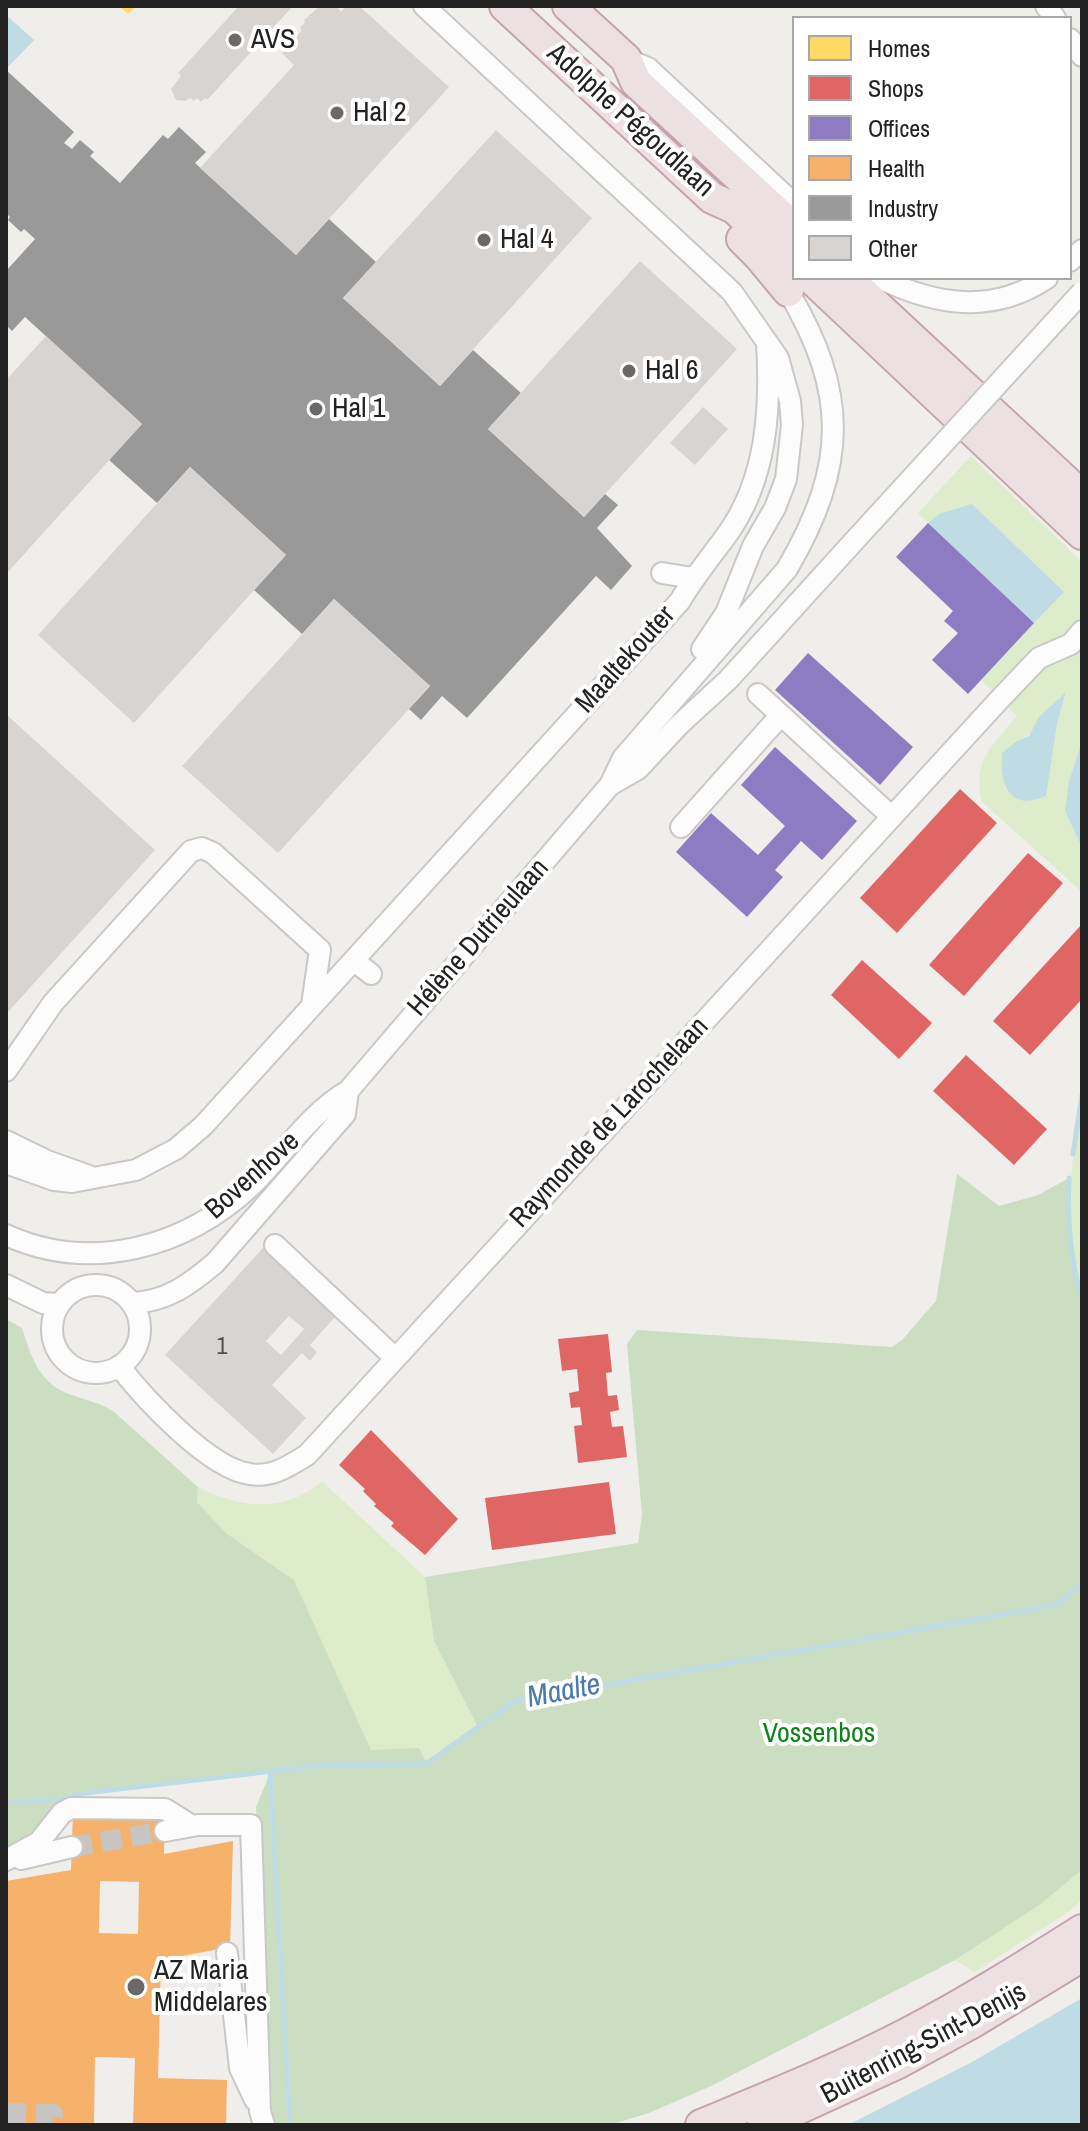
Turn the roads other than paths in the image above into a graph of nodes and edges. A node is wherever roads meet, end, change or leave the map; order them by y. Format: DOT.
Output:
graph roads {
  1 [pos="424,6"];
  2 [pos="505,6"];
  3 [pos="568,6"];
  4 [pos="626,59"];
  5 [pos="792,202"];
  6 [pos="792,226"];
  7 [pos="792,272"];
  8 [pos="798,280"];
  9 [pos="800,280"];
  10 [pos="849,280"];
  11 [pos="883,280"];
  12 [pos="1043,280"];
  13 [pos="1082,292"];
  14 [pos="767,343"];
  15 [pos="1082,496"];
  16 [pos="1082,534"];
  17 [pos="662,573"];
  18 [pos="693,578"];
  19 [pos="1082,631"];
  20 [pos="686,685"];
  21 [pos="758,694"];
  22 [pos="780,716"];
  23 [pos="610,785"];
  24 [pos="892,817"];
  25 [pos="681,827"];
  26 [pos="312,1005"];
  27 [pos="6,1071"];
  28 [pos="348,1091"];
  29 [pos="8,1145"];
  30 [pos="6,1235"];
  31 [pos="275,1245"];
  32 [pos="6,1285"];
  33 [pos="131,1303"];
  34 [pos="59,1304"];
  35 [pos="395,1358"];
  36 [pos="119,1366"];
  37 [pos="192,1826"];
  38 [pos="165,1831"];
  39 [pos="72,1847"];
  40 [pos="6,1861"];
  41 [pos="1082,1914"];
  42 [pos="1082,1930"];
  43 [pos="227,1953"];
  44 [pos="1082,1956"];
  45 [pos="969,2000"];
  46 [pos="262,2118"];
  47 [pos="701,2125"];
  48 [pos="763,2125"];
  1 -- 14 [label="street"];
  2 -- 7 [label="highway, Adolphe Pégoudlaan"];
  3 -- 4 [label="highway, Adolphe Pégoudlaan"];
  4 -- 5 [label="street"];
  4 -- 6 [label="highway, Adolphe Pégoudlaan"];
  8 -- 20 [label="street, Adolphe Pégoudlaan"];
  9 -- 16 [label="highway, Adolphe Pégoudlaan"];
  10 -- 15 [label="highway"];
  11 -- 12 [label="street"];
  13 -- 23 [label="street, Hélène Dutrieulaan, bridge"];
  14 -- 18 [label="street, Maaltekouter"];
  14 -- 20 [label="street"];
  17 -- 18 [label="street"];
  18 -- 26 [label="street, Maaltekouter"];
  19 -- 24 [label="street, Raymonde de Larochelaan"];
  20 -- 23 [label="street, Hélène Dutrieulaan"];
  21 -- 22 [label="street"];
  22 -- 24 [label="street"];
  22 -- 25 [label="street"];
  23 -- 28 [label="street, Hélène Dutrieulaan"];
  24 -- 35 [label="street, Raymonde de Larochelaan"];
  26 -- 27 [label="street"];
  26 -- 29 [label="street, Maaltekouter"];
  28 -- 30 [label="street, Bovenhove"];
  28 -- 33 [label="street"];
  31 -- 35 [label="street"];
  32 -- 34 [label="street"];
  33 -- 34 [label="street"];
  33 -- 36 [label="street"];
  34 -- 36 [label="street"];
  35 -- 36 [label="street, Raymonde de Larochelaan"];
  37 -- 38 [label="street"];
  37 -- 40 [label="street"];
  37 -- 46 [label="street"];
  39 -- 40 [label="street"];
  41 -- 45 [label="highway"];
  42 -- 45 [label="highway"];
  43 -- 46 [label="street"];
  44 -- 48 [label="highway, Buitenring-Sint-Denijs"];
  45 -- 47 [label="highway"];
}
